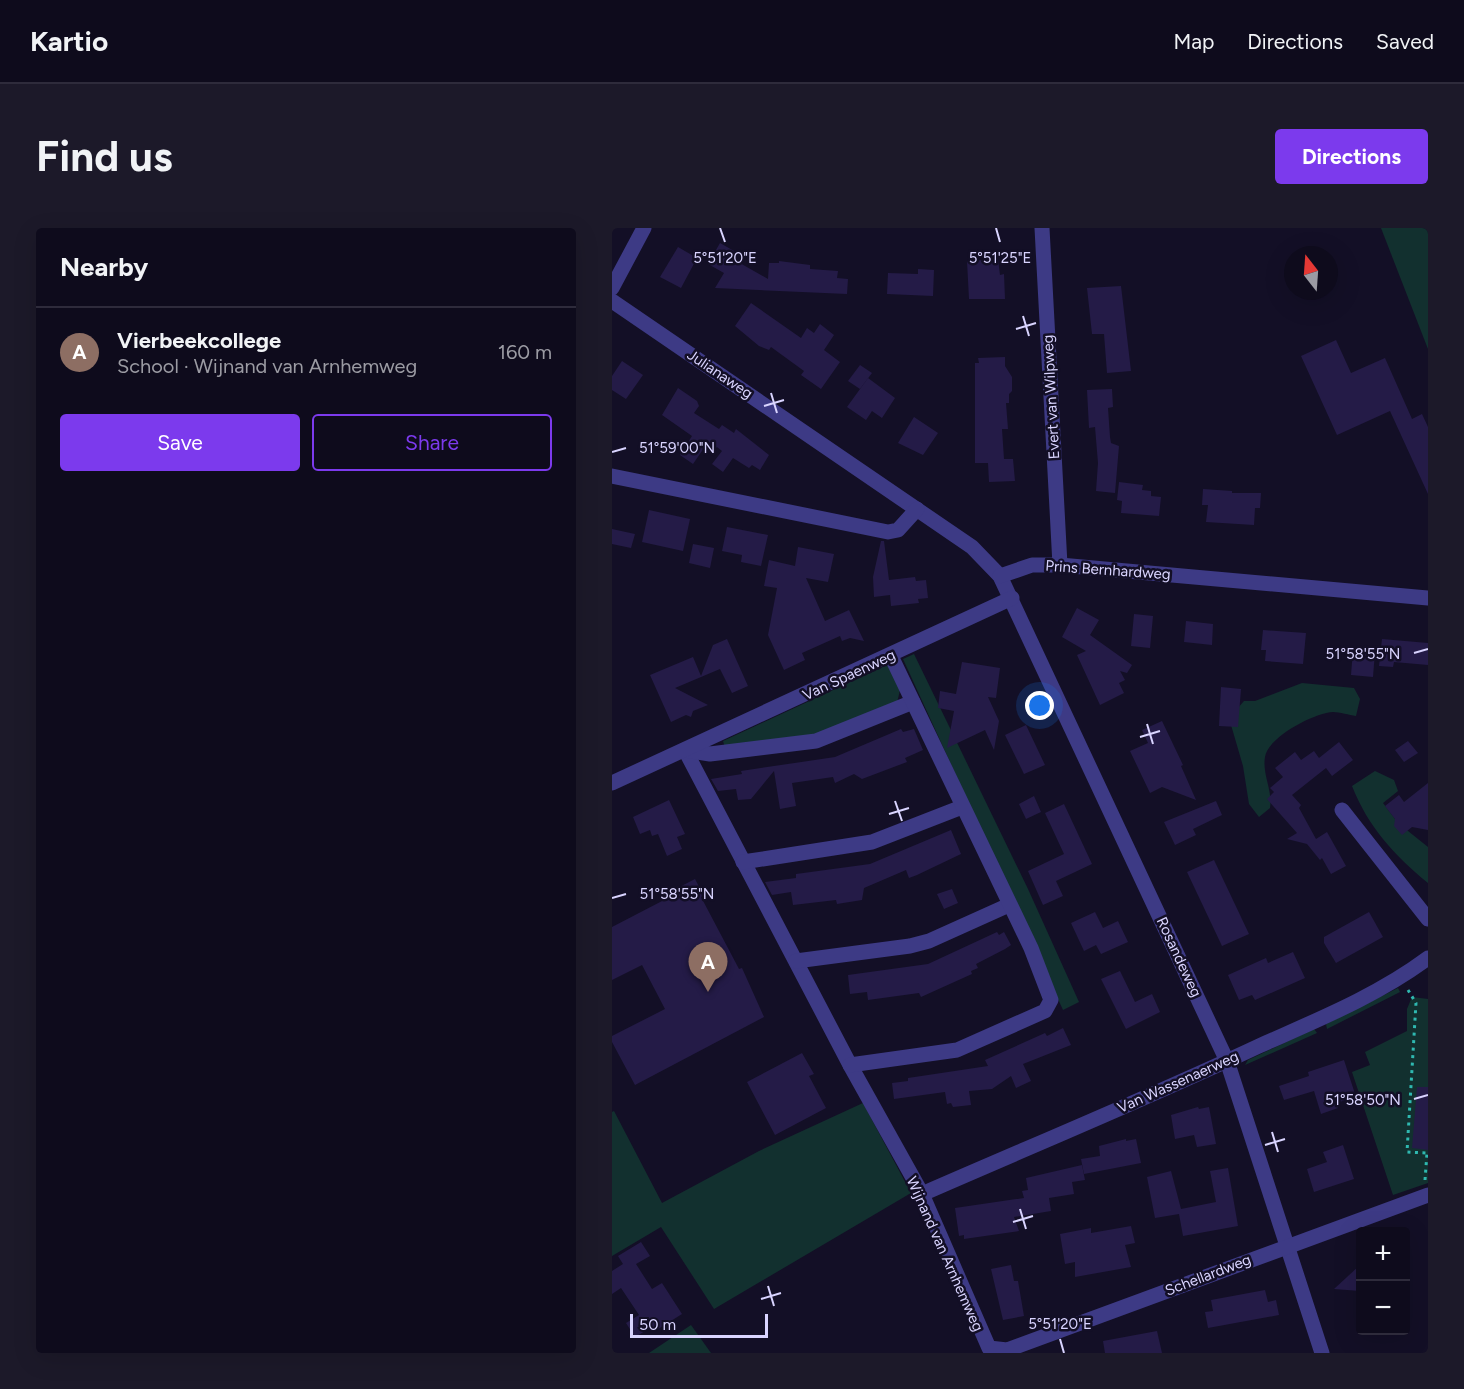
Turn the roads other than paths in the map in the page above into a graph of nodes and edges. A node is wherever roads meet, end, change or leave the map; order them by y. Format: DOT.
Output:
graph roads {
  1 [pos="644,228"];
  2 [pos="1042,228"];
  3 [pos="612,288"];
  4 [pos="612,301"];
  5 [pos="612,476"];
  6 [pos="916,509"];
  7 [pos="1060,565"];
  8 [pos="1000,576"];
  9 [pos="1428,597"];
  10 [pos="1012,598"];
  11 [pos="891,656"];
  12 [pos="913,702"];
  13 [pos="685,750"];
  14 [pos="612,783"];
  15 [pos="962,807"];
  16 [pos="1342,810"];
  17 [pos="743,862"];
  18 [pos="1009,905"];
  19 [pos="1428,919"];
  20 [pos="1428,958"];
  21 [pos="796,961"];
  22 [pos="1227,1061"];
  23 [pos="850,1065"];
  24 [pos="922,1194"];
  25 [pos="1426,1196"];
  26 [pos="1287,1245"];
  27 [pos="989,1348"];
  28 [pos="1322,1353"];
  1 -- 3 [label="street"];
  2 -- 7 [label="street, Evert van Wilpweg"];
  4 -- 6 [label="street, Julianaweg"];
  5 -- 6 [label="street"];
  6 -- 8 [label="street"];
  7 -- 8 [label="street, Prins Bernhardweg"];
  7 -- 9 [label="street, Prins Bernhardweg"];
  8 -- 10 [label="street, Rosandeweg"];
  10 -- 11 [label="street, Van Spaenweg"];
  10 -- 22 [label="street, Rosandeweg"];
  11 -- 12 [label="street"];
  11 -- 13 [label="street, Van Spaenweg"];
  12 -- 13 [label="street"];
  12 -- 15 [label="street"];
  13 -- 14 [label="street, Van Spaenweg"];
  13 -- 17 [label="street, Wijnand van Arnhemweg"];
  15 -- 17 [label="street"];
  15 -- 18 [label="street"];
  16 -- 19 [label="street"];
  17 -- 21 [label="street, Wijnand van Arnhemweg"];
  18 -- 21 [label="street"];
  18 -- 23 [label="street"];
  20 -- 22 [label="street, Van Wassenaerweg"];
  21 -- 23 [label="street, Wijnand van Arnhemweg"];
  22 -- 24 [label="street, Van Wassenaerweg"];
  22 -- 26 [label="street, Rosandeweg"];
  23 -- 24 [label="street, Wijnand van Arnhemweg"];
  24 -- 27 [label="street, Wijnand van Arnhemweg"];
  25 -- 26 [label="street, Schellardweg"];
  26 -- 27 [label="street, Schellardweg"];
  26 -- 28 [label="street, Rosandeweg"];
}
